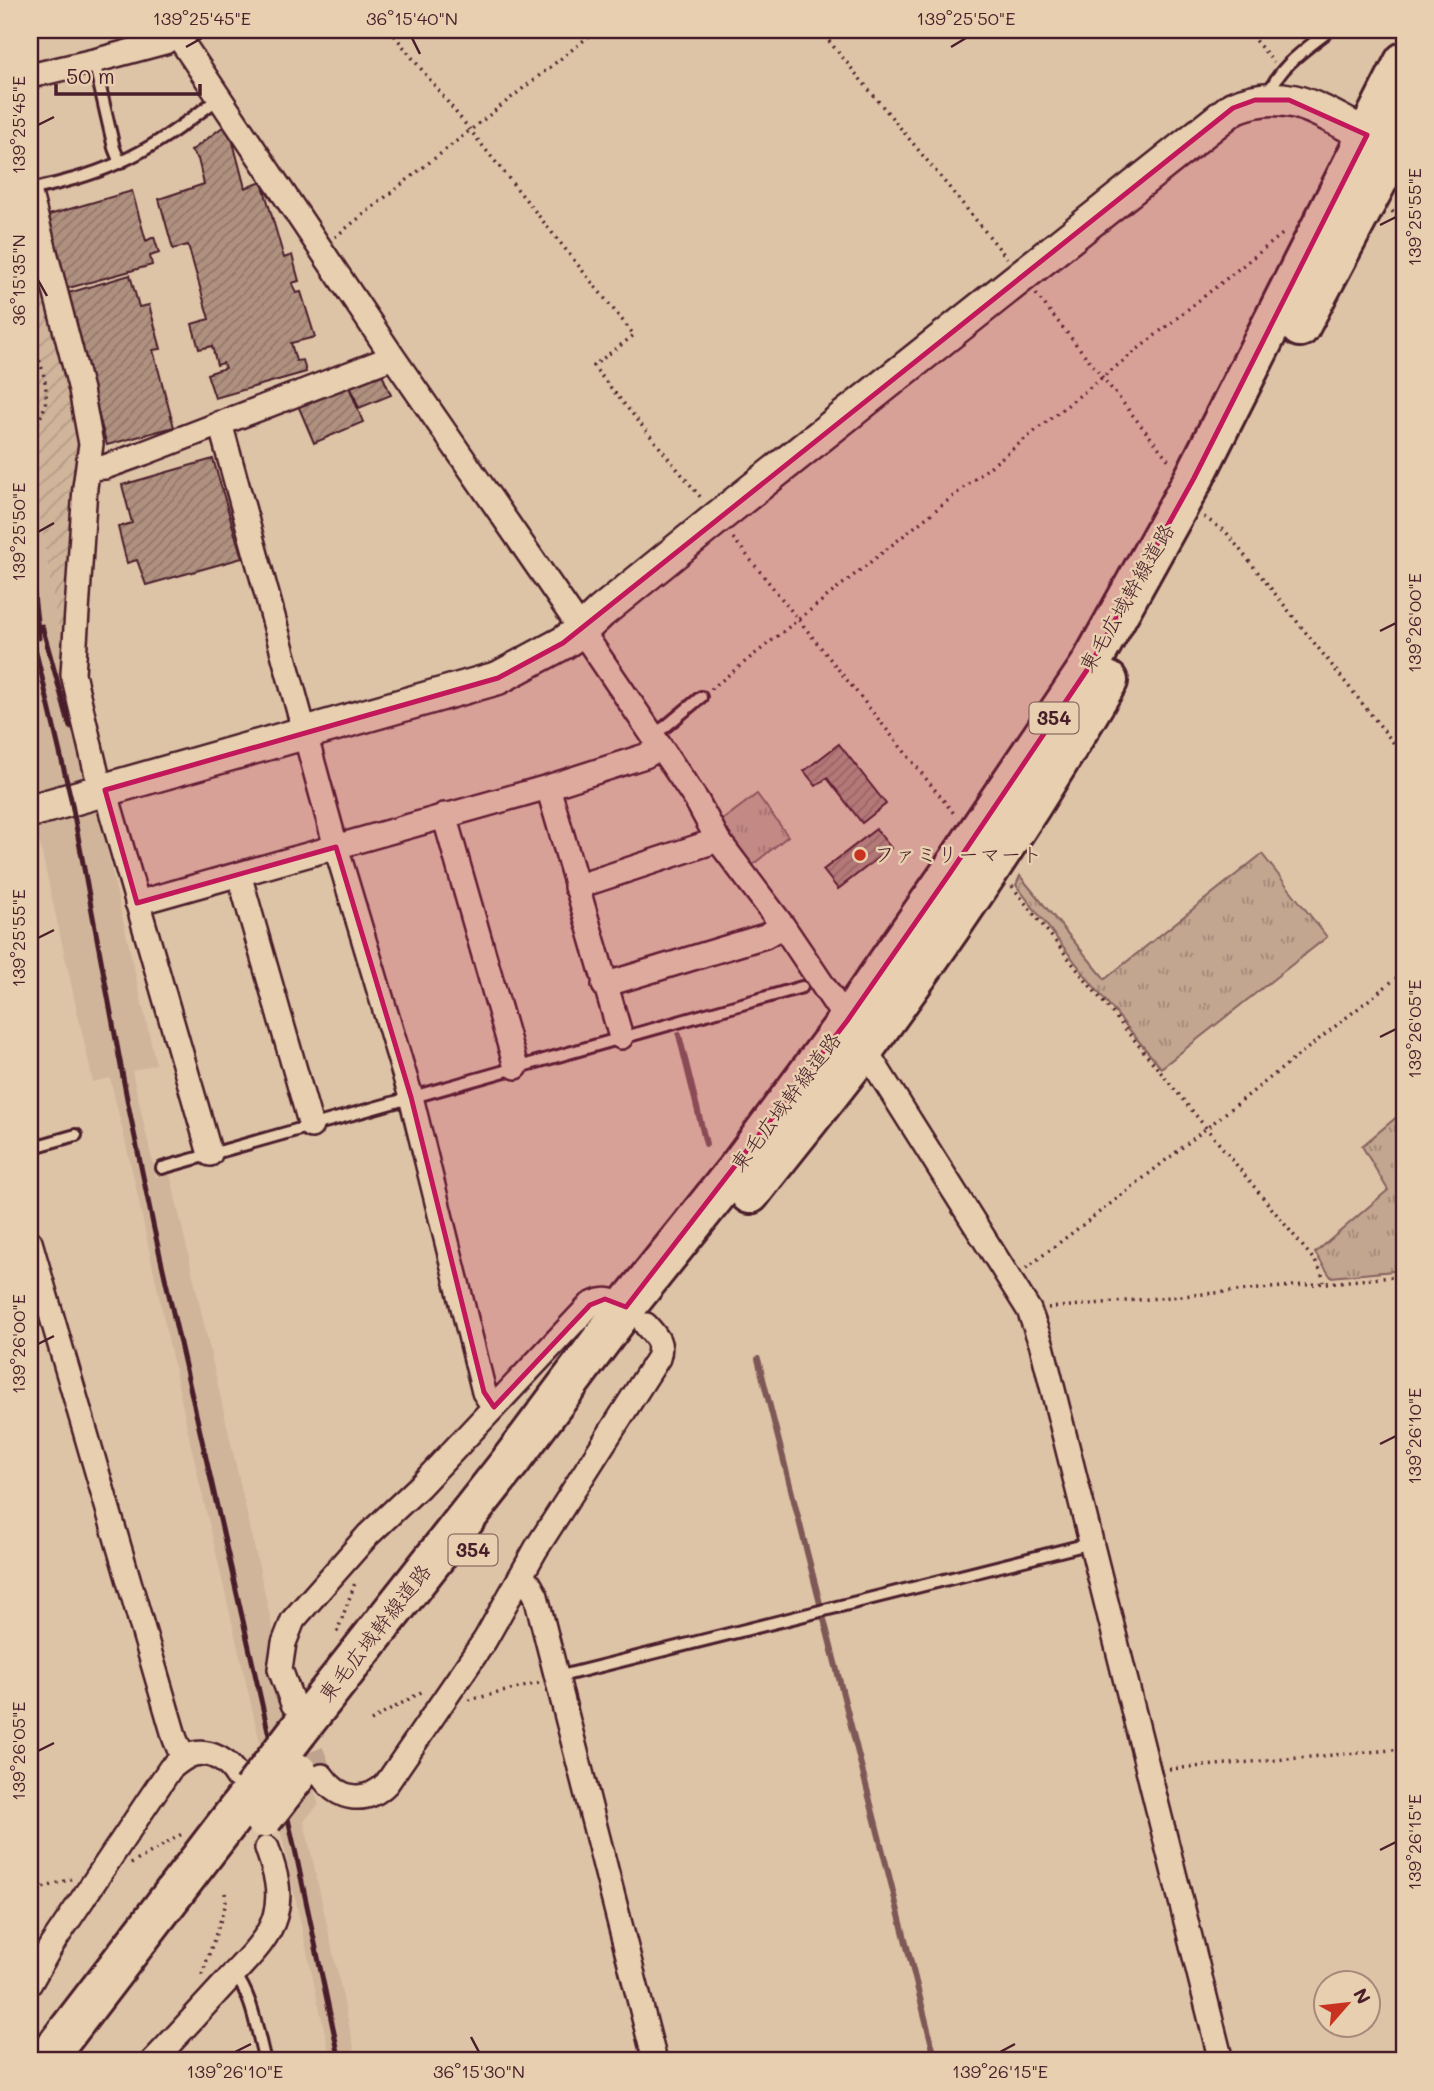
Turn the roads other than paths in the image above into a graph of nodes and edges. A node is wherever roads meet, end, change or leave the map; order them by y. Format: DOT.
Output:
graph roads {
  1 [pos="1329,30"];
  2 [pos="176,32"];
  3 [pos="94,61"];
  4 [pos="1404,62"];
  5 [pos="30,76"];
  6 [pos="219,98"];
  7 [pos="1267,98"];
  8 [pos="1404,131"];
  9 [pos="1367,135"];
  10 [pos="120,163"];
  11 [pos="30,192"];
  12 [pos="393,357"];
  13 [pos="220,424"];
  14 [pos="88,468"];
  15 [pos="581,631"];
  16 [pos="701,697"];
  17 [pos="306,733"];
  18 [pos="656,741"];
  19 [pos="548,787"];
  20 [pos="105,790"];
  21 [pos="30,811"];
  22 [pos="444,815"];
  23 [pos="718,840"];
  24 [pos="336,847"];
  25 [pos="239,874"];
  26 [pos="576,887"];
  27 [pos="137,902"];
  28 [pos="783,926"];
  29 [pos="604,985"];
  30 [pos="802,987"];
  31 [pos="856,1034"];
  32 [pos="621,1037"];
  33 [pos="516,1067"];
  34 [pos="411,1097"];
  35 [pos="311,1126"];
  36 [pos="76,1135"];
  37 [pos="30,1147"];
  38 [pos="210,1153"];
  39 [pos="162,1168"];
  40 [pos="30,1242"];
  41 [pos="636,1316"];
  42 [pos="494,1408"];
  43 [pos="1092,1543"];
  44 [pos="520,1577"];
  45 [pos="557,1677"];
  46 [pos="305,1743"];
  47 [pos="183,1758"];
  48 [pos="255,1808"];
  49 [pos="234,1973"];
  50 [pos="30,1983"];
  51 [pos="45,2061"];
  52 [pos="77,2061"];
  53 [pos="153,2061"];
  54 [pos="265,2061"];
  55 [pos="654,2061"];
  56 [pos="1221,2061"];
  1 -- 7 [label="lane"];
  2 -- 3 [label="street"];
  2 -- 6 [label="street"];
  3 -- 5 [label="street"];
  3 -- 10 [label="lane"];
  4 -- 9 [label="highway, 東毛広域幹線道路 / 354"];
  6 -- 10 [label="lane"];
  6 -- 12 [label="street"];
  7 -- 9 [label="street"];
  7 -- 15 [label="street"];
  8 -- 31 [label="highway, 東毛広域幹線道路 / 354"];
  9 -- 31 [label="highway, 東毛広域幹線道路 / 354"];
  10 -- 11 [label="lane"];
  11 -- 14 [label="street"];
  12 -- 13 [label="street"];
  12 -- 15 [label="street"];
  13 -- 14 [label="street"];
  13 -- 17 [label="street"];
  14 -- 20 [label="street"];
  15 -- 17 [label="street"];
  15 -- 18 [label="street"];
  16 -- 18 [label="lane"];
  17 -- 20 [label="street"];
  17 -- 24 [label="street"];
  18 -- 19 [label="street"];
  18 -- 23 [label="street"];
  19 -- 22 [label="street"];
  19 -- 26 [label="street"];
  20 -- 21 [label="street"];
  20 -- 27 [label="street"];
  22 -- 24 [label="street"];
  22 -- 33 [label="street"];
  23 -- 26 [label="street"];
  23 -- 28 [label="street"];
  24 -- 25 [label="street"];
  24 -- 34 [label="street"];
  25 -- 27 [label="street"];
  25 -- 35 [label="street"];
  26 -- 29 [label="street"];
  27 -- 38 [label="street"];
  28 -- 29 [label="street"];
  28 -- 31 [label="street"];
  29 -- 32 [label="street"];
  30 -- 32 [label="lane"];
  31 -- 41 [label="highway, 東毛広域幹線道路 / 354"];
  31 -- 43 [label="street"];
  32 -- 33 [label="lane"];
  33 -- 34 [label="lane"];
  34 -- 35 [label="lane"];
  34 -- 42 [label="street"];
  35 -- 38 [label="lane"];
  36 -- 37 [label="lane"];
  38 -- 39 [label="lane"];
  40 -- 47 [label="street"];
  41 -- 42 [label="street"];
  41 -- 44 [label="street"];
  41 -- 46 [label="highway, 東毛広域幹線道路 / 354"];
  42 -- 46 [label="street"];
  43 -- 45 [label="lane"];
  43 -- 56 [label="street"];
  44 -- 45 [label="street"];
  44 -- 46 [label="street"];
  45 -- 55 [label="street"];
  46 -- 48 [label="highway, 東毛広域幹線道路 / 354, bridge"];
  47 -- 48 [label="street"];
  47 -- 50 [label="street"];
  48 -- 49 [label="street"];
  48 -- 51 [label="highway, 東毛広域幹線道路 / 354"];
  48 -- 52 [label="highway, 東毛広域幹線道路 / 354"];
  49 -- 53 [label="street"];
  49 -- 54 [label="lane"];
}
